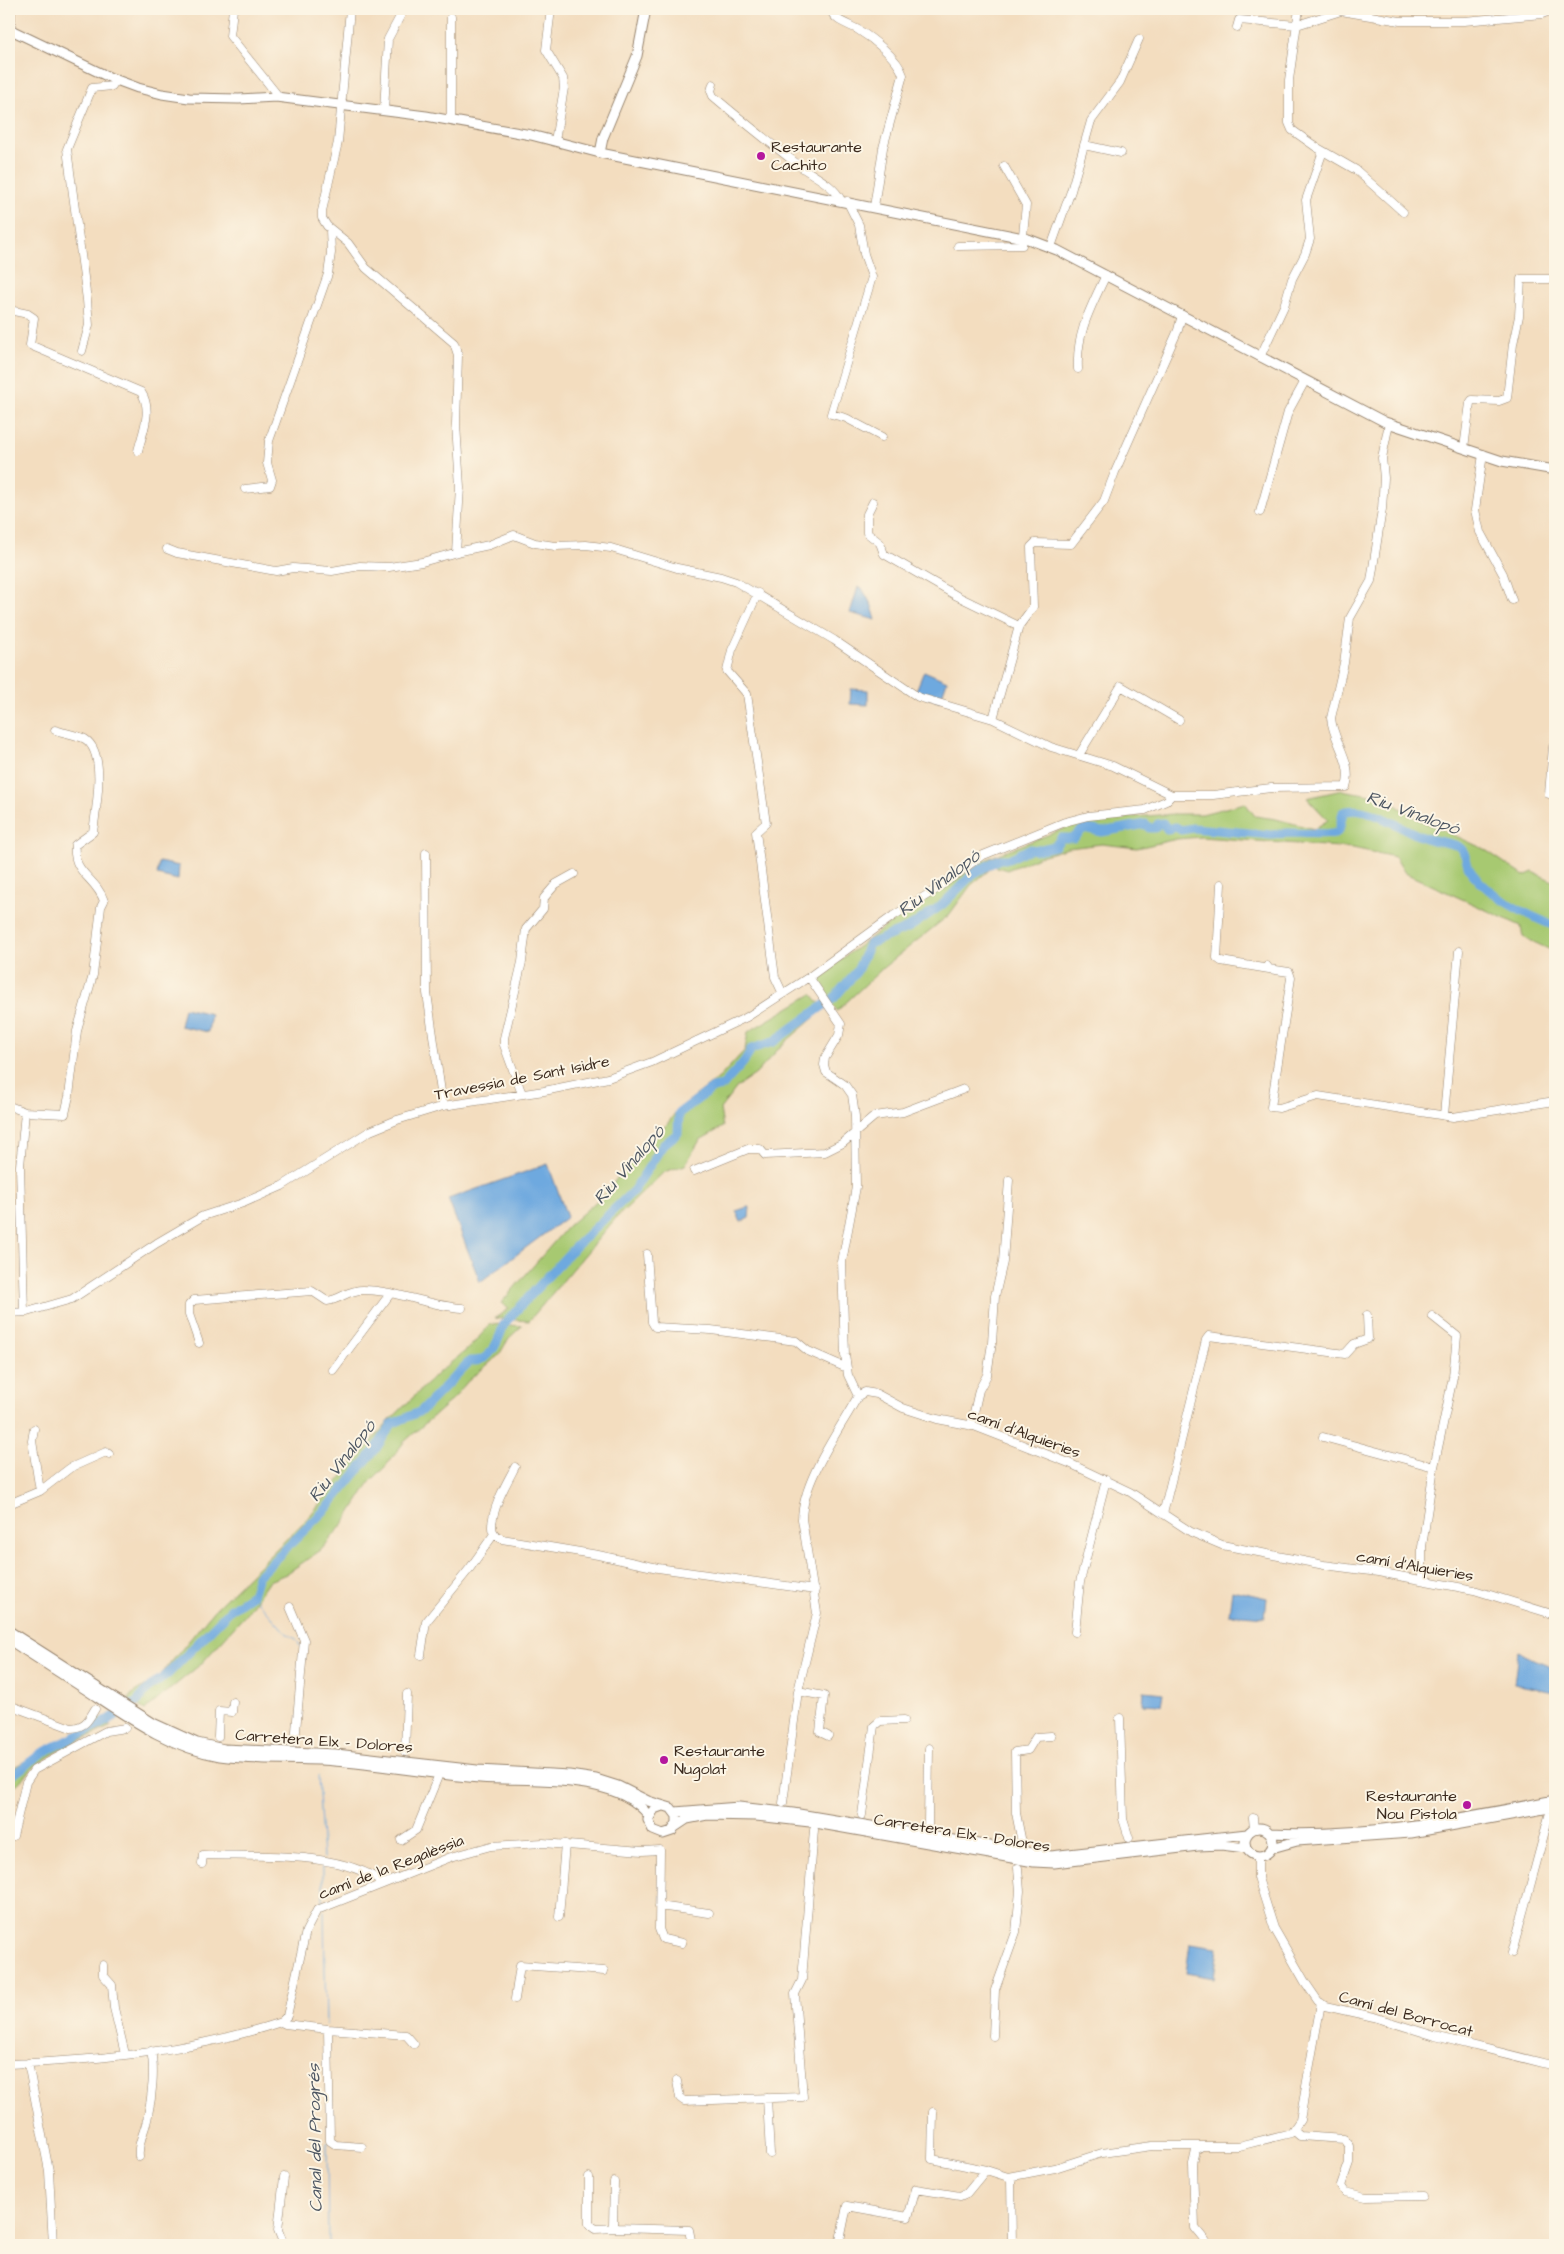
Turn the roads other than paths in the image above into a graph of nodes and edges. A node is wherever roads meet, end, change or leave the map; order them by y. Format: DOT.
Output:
graph roads {
  1 [pos="11,9"];
  2 [pos="232,9"];
  3 [pos="350,9"];
  4 [pos="404,9"];
  5 [pos="551,9"];
  6 [pos="646,9"];
  7 [pos="830,9"];
  8 [pos="1299,9"];
  9 [pos="1555,9"];
  10 [pos="451,17"];
  11 [pos="1297,25"];
  12 [pos="1237,27"];
  13 [pos="10,29"];
  14 [pos="1139,39"];
  15 [pos="116,80"];
  16 [pos="713,84"];
  17 [pos="279,97"];
  18 [pos="340,106"];
  19 [pos="384,111"];
  20 [pos="451,119"];
  21 [pos="555,141"];
  22 [pos="1084,145"];
  23 [pos="1323,151"];
  24 [pos="600,153"];
  25 [pos="1121,153"];
  26 [pos="1004,166"];
  27 [pos="844,200"];
  28 [pos="874,206"];
  29 [pos="1402,212"];
  30 [pos="330,229"];
  31 [pos="1023,238"];
  32 [pos="958,246"];
  33 [pos="1051,247"];
  34 [pos="1106,275"];
  35 [pos="1555,279"];
  36 [pos="9,310"];
  37 [pos="1182,315"];
  38 [pos="82,351"];
  39 [pos="1260,357"];
  40 [pos="1078,369"];
  41 [pos="1305,381"];
  42 [pos="1389,423"];
  43 [pos="882,437"];
  44 [pos="1464,448"];
  45 [pos="138,451"];
  46 [pos="1483,454"];
  47 [pos="1555,470"];
  48 [pos="245,489"];
  49 [pos="873,502"];
  50 [pos="1260,512"];
  51 [pos="167,549"];
  52 [pos="456,552"];
  53 [pos="758,593"];
  54 [pos="1512,600"];
  55 [pos="1018,626"];
  56 [pos="992,719"];
  57 [pos="1179,720"];
  58 [pos="56,730"];
  59 [pos="1555,747"];
  60 [pos="1079,755"];
  61 [pos="1548,794"];
  62 [pos="1172,795"];
  63 [pos="426,853"];
  64 [pos="574,874"];
  65 [pos="1222,884"];
  66 [pos="1459,951"];
  67 [pos="809,977"];
  68 [pos="783,994"];
  69 [pos="964,1089"];
  70 [pos="522,1094"];
  71 [pos="1555,1101"];
  72 [pos="9,1106"];
  73 [pos="443,1106"];
  74 [pos="25,1112"];
  75 [pos="1444,1115"];
  76 [pos="855,1131"];
  77 [pos="694,1171"];
  78 [pos="1009,1180"];
  79 [pos="647,1254"];
  80 [pos="390,1294"];
  81 [pos="462,1308"];
  82 [pos="24,1312"];
  83 [pos="9,1313"];
  84 [pos="1366,1315"];
  85 [pos="1432,1316"];
  86 [pos="199,1343"];
  87 [pos="847,1368"];
  88 [pos="333,1370"];
  89 [pos="858,1396"];
  90 [pos="971,1426"];
  91 [pos="34,1429"];
  92 [pos="1323,1437"];
  93 [pos="109,1454"];
  94 [pos="515,1467"];
  95 [pos="1434,1467"];
  96 [pos="1106,1480"];
  97 [pos="40,1491"];
  98 [pos="9,1504"];
  99 [pos="1163,1514"];
  100 [pos="494,1534"];
  101 [pos="1422,1580"];
  102 [pos="815,1590"];
  103 [pos="290,1608"];
  104 [pos="1555,1615"];
  105 [pos="9,1631"];
  106 [pos="1075,1632"];
  107 [pos="9,1640"];
  108 [pos="421,1655"];
  109 [pos="798,1692"];
  110 [pos="407,1694"];
  111 [pos="107,1698"];
  112 [pos="233,1702"];
  113 [pos="9,1705"];
  114 [pos="95,1709"];
  115 [pos="1120,1718"];
  116 [pos="904,1720"];
  117 [pos="144,1722"];
  118 [pos="125,1728"];
  119 [pos="828,1736"];
  120 [pos="1051,1736"];
  121 [pos="218,1737"];
  122 [pos="295,1742"];
  123 [pos="929,1748"];
  124 [pos="405,1752"];
  125 [pos="437,1779"];
  126 [pos="1555,1800"];
  127 [pos="783,1803"];
  128 [pos="662,1806"];
  129 [pos="1555,1807"];
  130 [pos="675,1812"];
  131 [pos="862,1815"];
  132 [pos="649,1816"];
  133 [pos="1549,1816"];
  134 [pos="1253,1818"];
  135 [pos="928,1826"];
  136 [pos="675,1827"];
  137 [pos="814,1830"];
  138 [pos="1251,1832"];
  139 [pos="1270,1833"];
  140 [pos="13,1836"];
  141 [pos="1129,1838"];
  142 [pos="402,1840"];
  143 [pos="1022,1843"];
  144 [pos="565,1844"];
  145 [pos="1246,1848"];
  146 [pos="1272,1848"];
  147 [pos="1258,1857"];
  148 [pos="202,1864"];
  149 [pos="1018,1868"];
  150 [pos="384,1884"];
  151 [pos="659,1906"];
  152 [pos="708,1913"];
  153 [pos="559,1917"];
  154 [pos="682,1943"];
  155 [pos="1512,1953"];
  156 [pos="103,1965"];
  157 [pos="604,1971"];
  158 [pos="515,1999"];
  159 [pos="1322,2004"];
  160 [pos="281,2022"];
  161 [pos="328,2030"];
  162 [pos="994,2036"];
  163 [pos="414,2044"];
  164 [pos="150,2051"];
  165 [pos="125,2054"];
  166 [pos="28,2063"];
  167 [pos="9,2064"];
  168 [pos="1555,2066"];
  169 [pos="677,2081"];
  170 [pos="767,2098"];
  171 [pos="933,2112"];
  172 [pos="1293,2130"];
  173 [pos="1202,2146"];
  174 [pos="362,2148"];
  175 [pos="770,2154"];
  176 [pos="139,2158"];
  177 [pos="986,2170"];
  178 [pos="1011,2176"];
  179 [pos="284,2177"];
  180 [pos="590,2177"];
  181 [pos="614,2182"];
  182 [pos="1423,2196"];
  183 [pos="616,2228"];
  184 [pos="53,2245"];
  185 [pos="284,2245"];
  186 [pos="692,2245"];
  187 [pos="839,2245"];
  188 [pos="1012,2245"];
  189 [pos="1209,2245"];
  1 -- 13 [label="street"];
  2 -- 17 [label="street"];
  3 -- 18 [label="street"];
  4 -- 19 [label="street"];
  5 -- 21 [label="street"];
  6 -- 24 [label="main road"];
  7 -- 28 [label="street"];
  8 -- 11 [label="street"];
  9 -- 11 [label="street"];
  10 -- 20 [label="street"];
  11 -- 12 [label="street"];
  11 -- 23 [label="street"];
  13 -- 15 [label="main road"];
  14 -- 22 [label="street"];
  15 -- 17 [label="main road"];
  15 -- 38 [label="street"];
  16 -- 27 [label="street"];
  17 -- 18 [label="main road"];
  18 -- 19 [label="main road"];
  18 -- 30 [label="street"];
  19 -- 20 [label="main road"];
  20 -- 21 [label="main road"];
  21 -- 24 [label="main road"];
  22 -- 25 [label="street"];
  22 -- 33 [label="street"];
  23 -- 29 [label="street"];
  23 -- 39 [label="street"];
  24 -- 27 [label="main road"];
  26 -- 31 [label="street"];
  27 -- 28 [label="main road"];
  27 -- 43 [label="street"];
  28 -- 31 [label="main road"];
  30 -- 48 [label="street"];
  30 -- 52 [label="street"];
  31 -- 32 [label="street"];
  31 -- 33 [label="main road"];
  33 -- 34 [label="main road"];
  34 -- 37 [label="main road"];
  34 -- 40 [label="street"];
  35 -- 44 [label="street"];
  36 -- 45 [label="street"];
  37 -- 39 [label="main road"];
  37 -- 55 [label="street"];
  39 -- 41 [label="main road"];
  41 -- 42 [label="main road"];
  41 -- 50 [label="street"];
  42 -- 44 [label="main road"];
  42 -- 62 [label="street, Travessia de Sant Isidre"];
  44 -- 46 [label="main road"];
  46 -- 47 [label="main road"];
  46 -- 54 [label="street"];
  49 -- 55 [label="street"];
  51 -- 52 [label="street"];
  52 -- 53 [label="street"];
  53 -- 56 [label="street"];
  53 -- 68 [label="street"];
  55 -- 56 [label="street"];
  56 -- 60 [label="street"];
  57 -- 60 [label="street"];
  58 -- 74 [label="street"];
  59 -- 61 [label="street"];
  60 -- 62 [label="street"];
  62 -- 67 [label="street, Travessia de Sant Isidre"];
  63 -- 73 [label="street"];
  64 -- 70 [label="street"];
  65 -- 75 [label="street"];
  66 -- 75 [label="street"];
  67 -- 68 [label="street, Travessia de Sant Isidre"];
  67 -- 76 [label="street"];
  68 -- 70 [label="street, Travessia de Sant Isidre"];
  69 -- 76 [label="street"];
  70 -- 73 [label="street, Travessia de Sant Isidre"];
  71 -- 75 [label="street"];
  72 -- 74 [label="street"];
  73 -- 82 [label="street, Travessia de Sant Isidre"];
  74 -- 82 [label="street"];
  76 -- 77 [label="street"];
  76 -- 87 [label="street"];
  78 -- 90 [label="street"];
  79 -- 87 [label="street"];
  80 -- 81 [label="street"];
  80 -- 86 [label="street"];
  80 -- 88 [label="street"];
  82 -- 83 [label="street, Travessia de Sant Isidre"];
  84 -- 99 [label="street"];
  85 -- 95 [label="street"];
  87 -- 89 [label="street"];
  89 -- 90 [label="street, camí d'Alquieries"];
  89 -- 102 [label="street"];
  90 -- 96 [label="street, camí d'Alquieries"];
  91 -- 97 [label="street"];
  92 -- 95 [label="street"];
  93 -- 97 [label="street"];
  94 -- 100 [label="street"];
  95 -- 101 [label="street"];
  96 -- 99 [label="street, camí d'Alquieries"];
  96 -- 106 [label="street"];
  97 -- 98 [label="street"];
  99 -- 101 [label="street, camí d'Alquieries"];
  100 -- 102 [label="street"];
  100 -- 108 [label="street"];
  101 -- 104 [label="street, camí d'Alquieries"];
  102 -- 109 [label="street"];
  103 -- 122 [label="street"];
  105 -- 111 [label="main road, Carretera Elx - Dolores"];
  107 -- 111 [label="main road, Carretera Elx - Dolores"];
  109 -- 119 [label="street"];
  109 -- 127 [label="street"];
  110 -- 124 [label="street"];
  111 -- 117 [label="main road, Carretera Elx - Dolores"];
  112 -- 121 [label="street"];
  113 -- 114 [label="street"];
  115 -- 141 [label="street"];
  116 -- 131 [label="street"];
  117 -- 128 [label="main road, Carretera Elx - Dolores"];
  117 -- 132 [label="main road, Carretera Elx - Dolores"];
  118 -- 140 [label="street"];
  120 -- 143 [label="street"];
  123 -- 135 [label="street"];
  125 -- 142 [label="street"];
  126 -- 139 [label="main road"];
  128 -- 130 [label="main road"];
  128 -- 132 [label="main road"];
  129 -- 146 [label="main road"];
  130 -- 136 [label="main road"];
  130 -- 138 [label="main road, Carretera Elx - Dolores"];
  132 -- 136 [label="main road"];
  133 -- 155 [label="street"];
  134 -- 138 [label="street"];
  136 -- 145 [label="main road, Carretera Elx - Dolores"];
  137 -- 170 [label="street"];
  138 -- 139 [label="main road"];
  138 -- 145 [label="main road"];
  139 -- 146 [label="main road"];
  144 -- 150 [label="street, camí de la Regalèssia"];
  144 -- 151 [label="street, camí de la Regalèssia"];
  144 -- 153 [label="street"];
  145 -- 147 [label="main road"];
  146 -- 147 [label="main road"];
  147 -- 159 [label="street, Camí del Borrocat"];
  148 -- 150 [label="street"];
  149 -- 162 [label="street"];
  150 -- 160 [label="street, camí de la Regalèssia"];
  151 -- 152 [label="street"];
  151 -- 154 [label="street"];
  156 -- 165 [label="street"];
  157 -- 158 [label="street"];
  159 -- 168 [label="street, Camí del Borrocat"];
  159 -- 172 [label="street"];
  160 -- 161 [label="street"];
  160 -- 164 [label="street"];
  161 -- 163 [label="street"];
  161 -- 174 [label="street"];
  164 -- 165 [label="street"];
  164 -- 176 [label="street"];
  165 -- 166 [label="street"];
  166 -- 167 [label="street"];
  166 -- 184 [label="street"];
  169 -- 170 [label="street"];
  170 -- 175 [label="street"];
  171 -- 177 [label="street"];
  172 -- 173 [label="street"];
  172 -- 182 [label="street"];
  173 -- 178 [label="street"];
  173 -- 189 [label="street"];
  177 -- 178 [label="street"];
  177 -- 187 [label="street"];
  178 -- 188 [label="street"];
  179 -- 185 [label="street"];
  180 -- 183 [label="street"];
  181 -- 183 [label="street"];
  183 -- 186 [label="street"];
}
